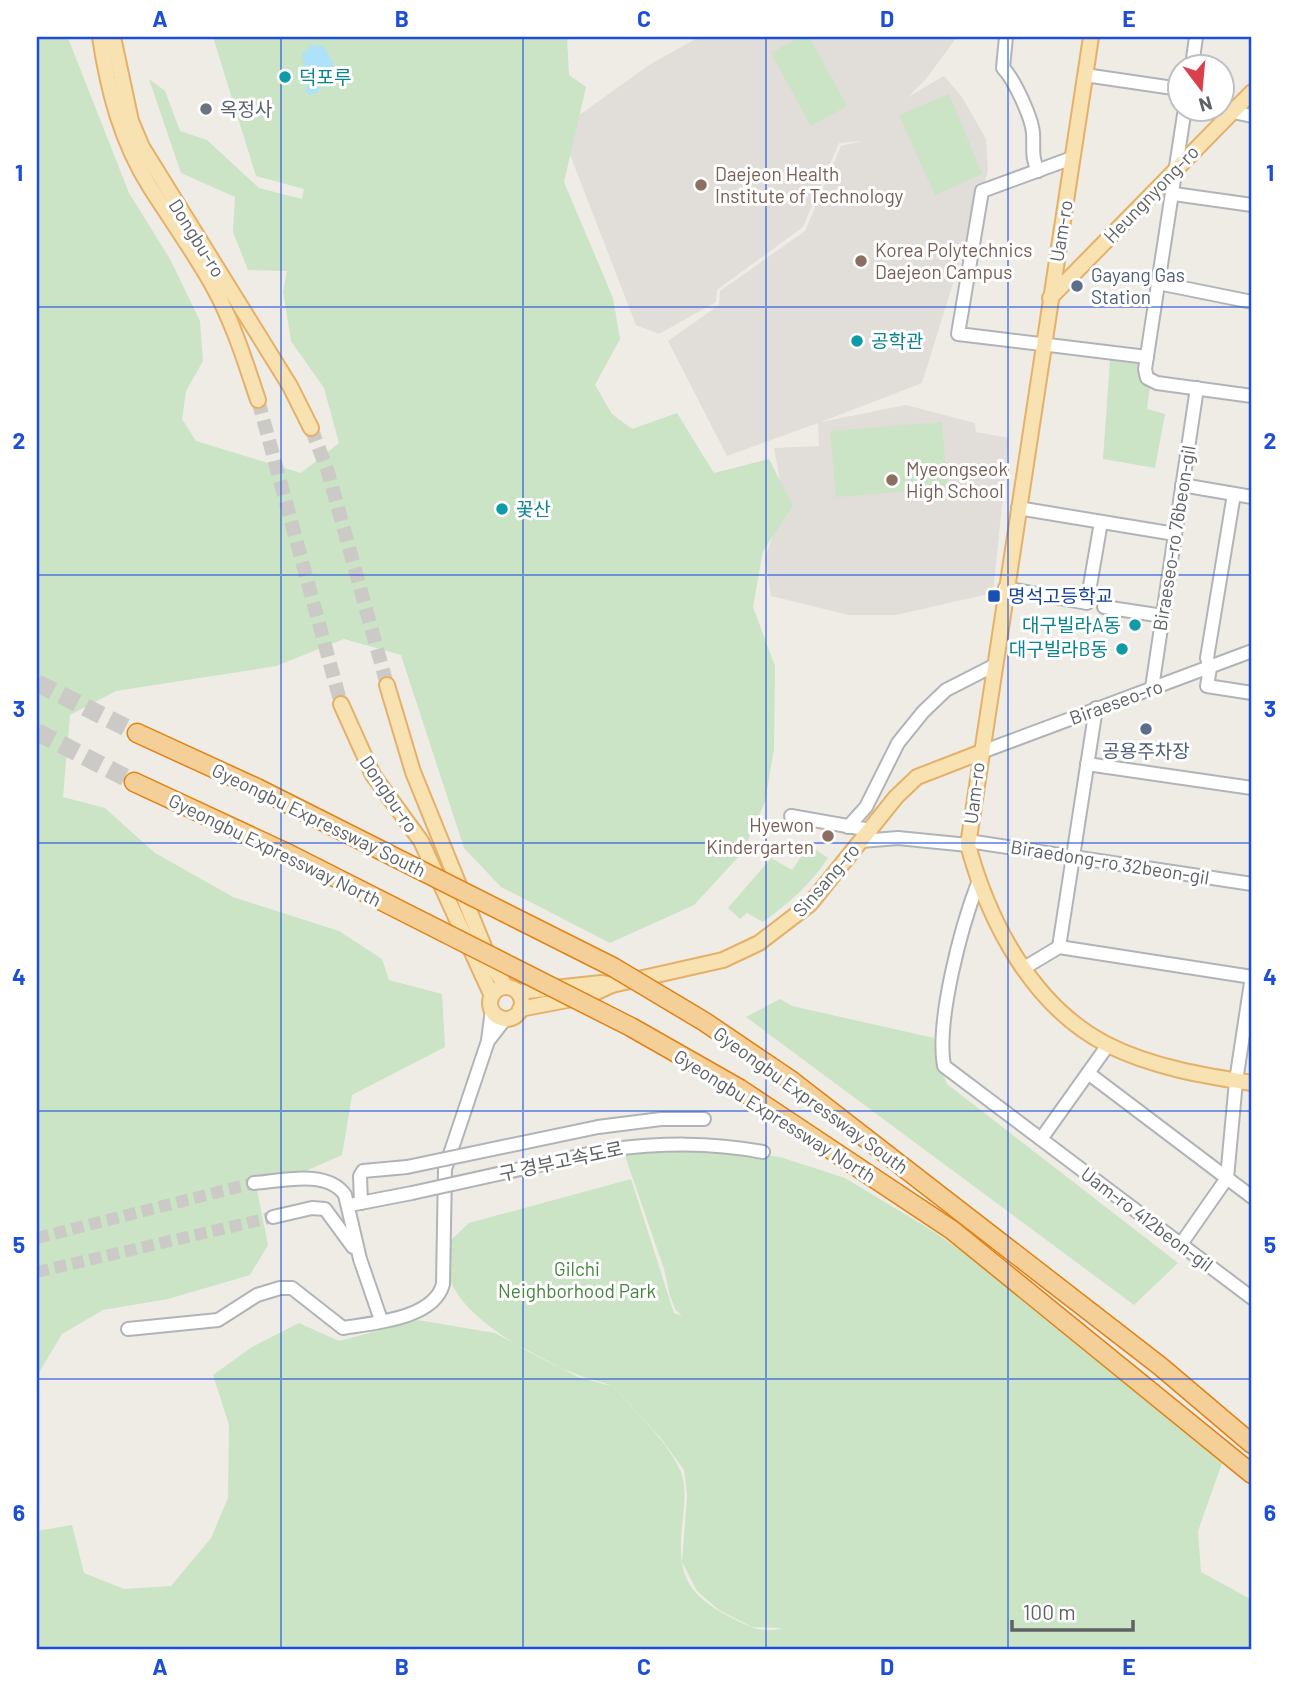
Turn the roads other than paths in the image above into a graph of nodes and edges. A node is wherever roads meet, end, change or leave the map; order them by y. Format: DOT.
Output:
graph roads {
  1 [pos="100,37"];
  2 [pos="113,37"];
  3 [pos="1006,37"];
  4 [pos="1091,37"];
  5 [pos="1085,75"];
  6 [pos="1166,87"];
  7 [pos="1252,92"];
  8 [pos="1236,110"];
  9 [pos="1183,122"];
  10 [pos="1224,122"];
  11 [pos="1072,158"];
  12 [pos="1176,167"];
  13 [pos="1038,171"];
  14 [pos="1174,194"];
  15 [pos="1252,205"];
  16 [pos="1158,283"];
  17 [pos="1050,298"];
  18 [pos="1252,302"];
  19 [pos="1042,346"];
  20 [pos="1147,357"];
  21 [pos="1197,388"];
  22 [pos="1252,396"];
  23 [pos="258,400"];
  24 [pos="311,428"];
  25 [pos="1182,485"];
  26 [pos="1234,494"];
  27 [pos="1252,497"];
  28 [pos="1017,508"];
  29 [pos="1101,522"];
  30 [pos="1175,534"];
  31 [pos="1005,588"];
  32 [pos="1104,607"];
  33 [pos="1163,616"];
  34 [pos="1252,651"];
  35 [pos="993,666"];
  36 [pos="1210,668"];
  37 [pos="387,685"];
  38 [pos="1152,688"];
  39 [pos="1252,693"];
  40 [pos="341,704"];
  41 [pos="1096,708"];
  42 [pos="136,733"];
  43 [pos="979,753"];
  44 [pos="1087,764"];
  45 [pos="134,782"];
  46 [pos="1252,789"];
  47 [pos="792,816"];
  48 [pos="848,827"];
  49 [pos="865,835"];
  50 [pos="968,843"];
  51 [pos="1073,857"];
  52 [pos="978,883"];
  53 [pos="1252,884"];
  54 [pos="1059,947"];
  55 [pos="1024,968"];
  56 [pos="1252,977"];
  57 [pos="612,985"];
  58 [pos="512,990"];
  59 [pos="492,1002"];
  60 [pos="520,1009"];
  61 [pos="506,1018"];
  62 [pos="488,1041"];
  63 [pos="1108,1045"];
  64 [pos="1088,1073"];
  65 [pos="1236,1081"];
  66 [pos="1252,1083"];
  67 [pos="704,1119"];
  68 [pos="1041,1139"];
  69 [pos="763,1152"];
  70 [pos="1227,1178"];
  71 [pos="254,1183"];
  72 [pos="1252,1197"];
  73 [pos="354,1205"];
  74 [pos="273,1217"];
  75 [pos="1181,1244"];
  76 [pos="360,1259"];
  77 [pos="1252,1298"];
  78 [pos="381,1320"];
  79 [pos="128,1329"];
  80 [pos="1208,1406"];
  81 [pos="1252,1438"];
  82 [pos="1252,1444"];
  83 [pos="1252,1474"];
  1 -- 23 [label="main road, Dongbu-ro"];
  2 -- 24 [label="main road, Dongbu-ro"];
  3 -- 13 [label="street"];
  4 -- 5 [label="main road, Uam-ro"];
  5 -- 6 [label="street"];
  5 -- 11 [label="main road, Uam-ro"];
  7 -- 8 [label="main road, Heungnyong-ro"];
  9 -- 12 [label="street"];
  10 -- 12 [label="main road, Heungnyong-ro"];
  11 -- 13 [label="street"];
  11 -- 17 [label="main road, Uam-ro"];
  12 -- 14 [label="street"];
  12 -- 17 [label="main road, Heungnyong-ro"];
  13 -- 19 [label="street"];
  14 -- 15 [label="street"];
  14 -- 16 [label="street"];
  16 -- 18 [label="street"];
  16 -- 20 [label="street"];
  17 -- 19 [label="main road, Uam-ro"];
  19 -- 20 [label="street"];
  19 -- 28 [label="main road, Uam-ro"];
  20 -- 21 [label="street"];
  21 -- 22 [label="street"];
  21 -- 25 [label="street, Biraeseo-ro 76beon-gil"];
  25 -- 26 [label="street"];
  25 -- 30 [label="street, Biraeseo-ro 76beon-gil"];
  26 -- 27 [label="street"];
  26 -- 36 [label="street"];
  28 -- 29 [label="street"];
  28 -- 31 [label="main road, Uam-ro"];
  29 -- 30 [label="street"];
  29 -- 31 [label="street"];
  30 -- 33 [label="street, Biraeseo-ro 76beon-gil"];
  31 -- 35 [label="main road, Uam-ro"];
  32 -- 33 [label="street"];
  33 -- 38 [label="street, Biraeseo-ro 76beon-gil"];
  34 -- 36 [label="street, Biraeseo-ro"];
  35 -- 43 [label="main road, Uam-ro"];
  35 -- 48 [label="street"];
  36 -- 38 [label="street, Biraeseo-ro"];
  36 -- 39 [label="street"];
  37 -- 58 [label="main road, Dongbu-ro"];
  38 -- 41 [label="street, Biraeseo-ro"];
  40 -- 59 [label="main road, Dongbu-ro"];
  41 -- 43 [label="street, Biraeseo-ro"];
  41 -- 44 [label="street"];
  42 -- 80 [label="highway, Gyeongbu Expressway South, bridge"];
  43 -- 49 [label="main road, Sinsang-ro"];
  43 -- 50 [label="main road, Uam-ro"];
  44 -- 46 [label="street"];
  44 -- 51 [label="street"];
  45 -- 83 [label="highway, Gyeongbu Expressway North, bridge"];
  47 -- 48 [label="street, Biraedong-ro 32beon-gil"];
  48 -- 49 [label="street, Biraedong-ro 32beon-gil"];
  49 -- 50 [label="street, Biraedong-ro 32beon-gil"];
  49 -- 57 [label="main road, Sinsang-ro"];
  50 -- 51 [label="street, Biraedong-ro 32beon-gil"];
  50 -- 52 [label="main road, Uam-ro"];
  51 -- 53 [label="street, Biraedong-ro 32beon-gil"];
  51 -- 54 [label="street"];
  52 -- 55 [label="main road, Uam-ro"];
  52 -- 68 [label="street, Uam-ro 412beon-gil"];
  54 -- 55 [label="street"];
  54 -- 56 [label="street"];
  55 -- 63 [label="main road, Uam-ro"];
  56 -- 65 [label="street"];
  57 -- 58 [label="main road"];
  57 -- 60 [label="main road"];
  58 -- 59 [label="main road"];
  58 -- 60 [label="main road"];
  59 -- 61 [label="main road"];
  59 -- 62 [label="street"];
  60 -- 61 [label="main road"];
  61 -- 62 [label="street"];
  62 -- 78 [label="street"];
  63 -- 64 [label="street"];
  63 -- 65 [label="main road, Uam-ro"];
  64 -- 68 [label="street"];
  64 -- 70 [label="street"];
  65 -- 66 [label="main road, Uam-ro"];
  65 -- 70 [label="street"];
  67 -- 73 [label="street, 구 경부고속도로, bridge"];
  68 -- 75 [label="street, Uam-ro 412beon-gil"];
  69 -- 73 [label="street, 구 경부고속도로, bridge"];
  70 -- 72 [label="street"];
  70 -- 75 [label="street"];
  71 -- 73 [label="street"];
  73 -- 76 [label="street"];
  74 -- 76 [label="street"];
  75 -- 77 [label="street, Uam-ro 412beon-gil"];
  76 -- 78 [label="street"];
  78 -- 79 [label="street"];
  80 -- 81 [label="highway"];
  80 -- 82 [label="highway, Gyeongbu Expressway South"];
}
